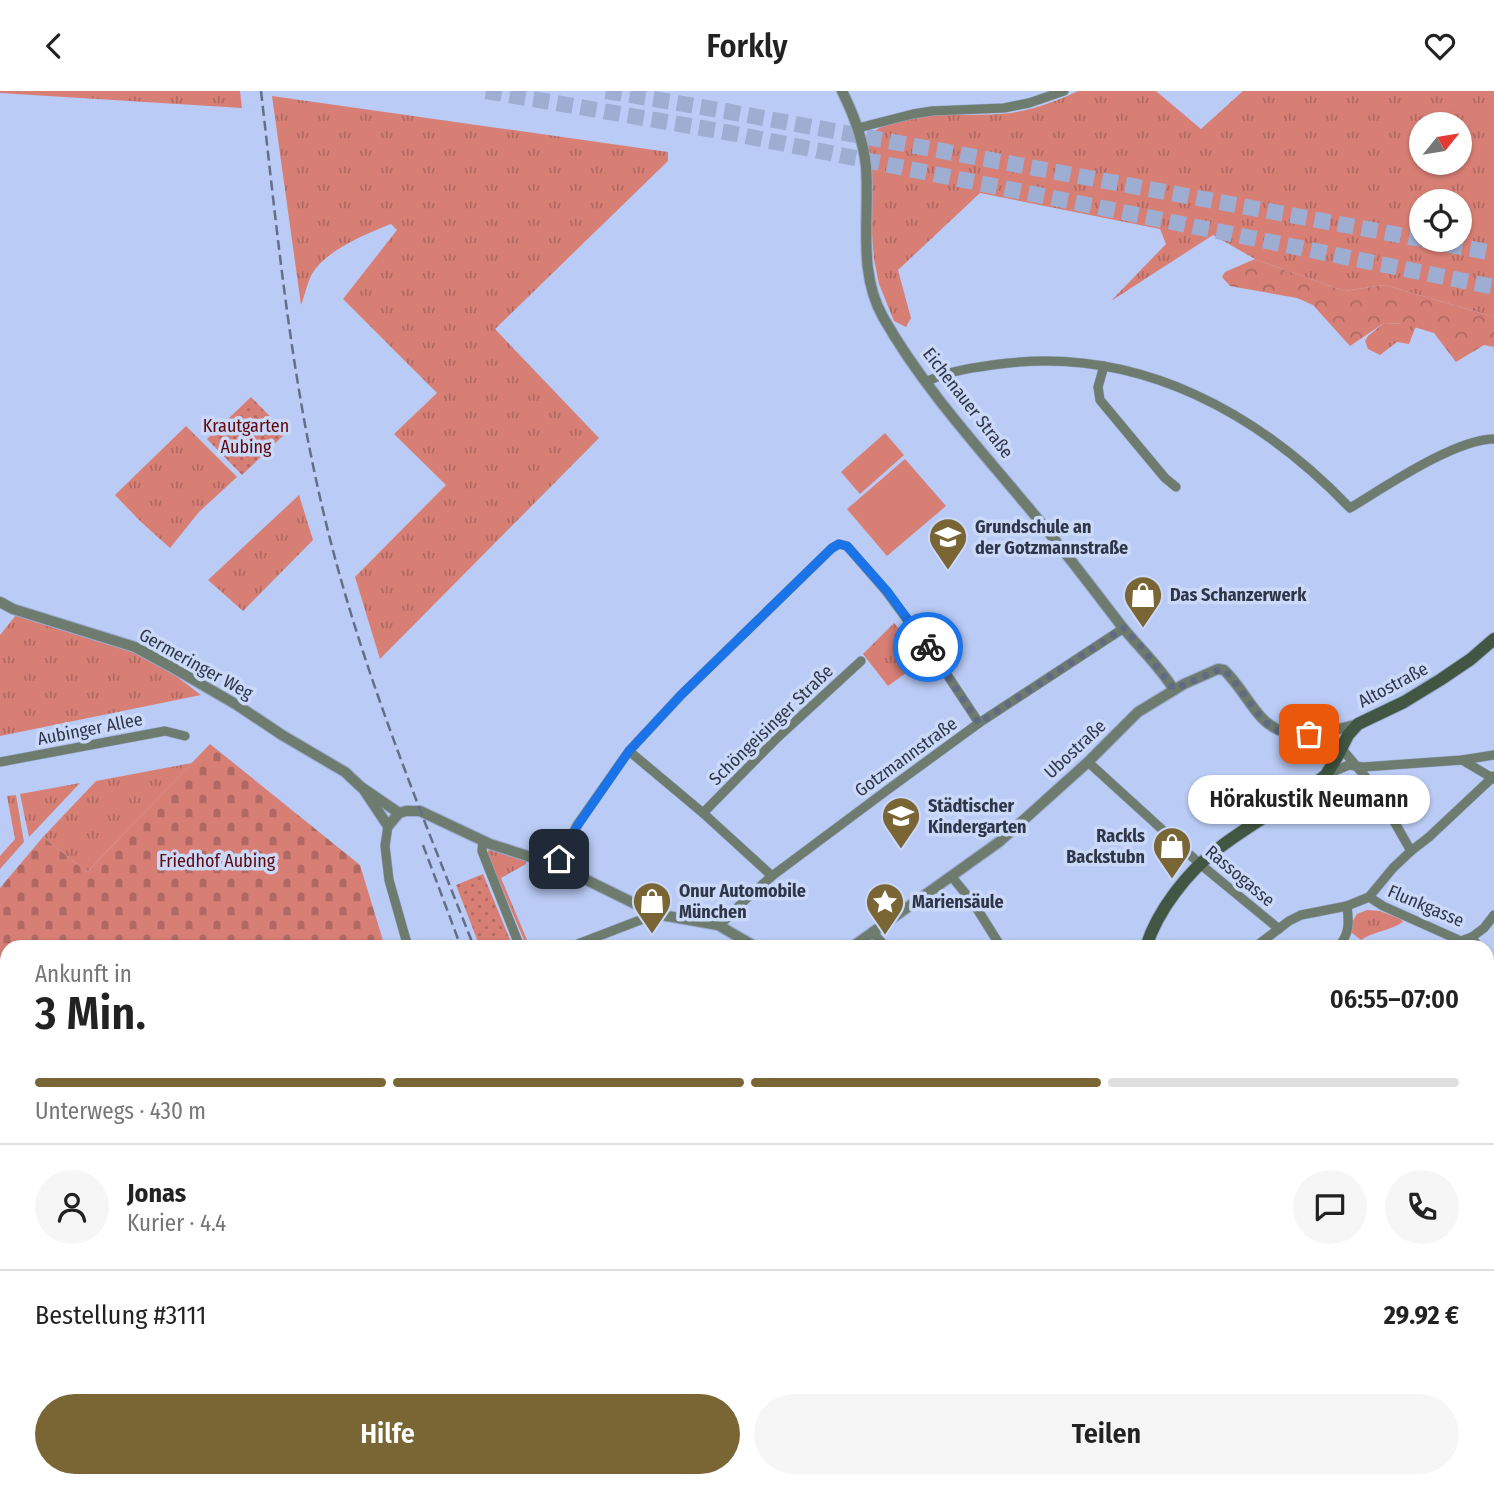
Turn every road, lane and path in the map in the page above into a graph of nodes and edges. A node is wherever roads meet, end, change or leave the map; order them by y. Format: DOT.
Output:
graph roads {
  1 [pos="842,91"];
  2 [pos="1064,91"];
  3 [pos="858,128"];
  4 [pos="1104,366"];
  5 [pos="926,382"];
  6 [pos="1494,439"];
  7 [pos="1176,487"];
  8 [pos="0,602"];
  9 [pos="1124,628"];
  10 [pos="1494,639"];
  11 [pos="861,661"];
  12 [pos="1174,689"];
  13 [pos="979,723"];
  14 [pos="1358,724"];
  15 [pos="1326,733"];
  16 [pos="185,736"];
  17 [pos="1341,748"];
  18 [pos="629,751"];
  19 [pos="1494,755"];
  20 [pos="1462,759"];
  21 [pos="0,762"];
  22 [pos="1088,762"];
  23 [pos="1357,766"];
  24 [pos="1326,775"];
  25 [pos="1493,778"];
  26 [pos="361,786"];
  27 [pos="399,813"];
  28 [pos="703,813"];
  29 [pos="388,826"];
  30 [pos="483,841"];
  31 [pos="1411,851"];
  32 [pos="1200,864"];
  33 [pos="556,865"];
  34 [pos="772,876"];
  35 [pos="953,877"];
  36 [pos="1369,897"];
  37 [pos="1348,906"];
  38 [pos="656,914"];
  39 [pos="1494,915"];
  40 [pos="718,925"];
  41 [pos="1279,929"];
  42 [pos="872,932"];
  43 [pos="1472,937"];
  44 [pos="406,940"];
  45 [pos="517,940"];
  46 [pos="588,940"];
  47 [pos="744,940"];
  48 [pos="861,940"];
  49 [pos="879,940"];
  50 [pos="997,940"];
  51 [pos="1147,940"];
  52 [pos="1264,940"];
  53 [pos="1344,940"];
  54 [pos="1459,940"];
  55 [pos="1464,940"];
  56 [pos="1474,940"];
  1 -- 3 [label="street, Eichenauer Straße"];
  2 -- 3 [label="street"];
  3 -- 5 [label="street, Eichenauer Straße"];
  4 -- 5 [label="street"];
  4 -- 6 [label="street"];
  4 -- 7 [label="street"];
  5 -- 9 [label="street, Eichenauer Straße"];
  8 -- 26 [label="street, Germeringer Weg"];
  9 -- 12 [label="street, Eichenauer Straße"];
  9 -- 13 [label="street, Gotzmannstraße"];
  10 -- 14 [label="main road, Altostraße"];
  11 -- 28 [label="street, Schöngeisinger Straße"];
  12 -- 15 [label="street, Ubostraße"];
  12 -- 22 [label="street, Ubostraße"];
  13 -- 18 [label="street"];
  13 -- 34 [label="street, Gotzmannstraße"];
  14 -- 15 [label="street, Ubostraße"];
  14 -- 17 [label="main road, Altostraße"];
  15 -- 17 [label="street"];
  16 -- 21 [label="street, Aubinger Allee"];
  17 -- 23 [label="street"];
  17 -- 24 [label="main road, Altostraße"];
  18 -- 28 [label="street"];
  18 -- 33 [label="street"];
  19 -- 20 [label="street"];
  20 -- 23 [label="street"];
  20 -- 25 [label="street"];
  22 -- 32 [label="street, Rassogasse"];
  22 -- 35 [label="street, Ubostraße"];
  23 -- 24 [label="street"];
  23 -- 31 [label="street"];
  24 -- 32 [label="main road, Altostraße"];
  25 -- 31 [label="street"];
  26 -- 27 [label="street, Germeringer Weg"];
  26 -- 29 [label="street, Germeringer Weg"];
  27 -- 29 [label="street"];
  27 -- 30 [label="street, Germeringer Weg"];
  28 -- 34 [label="street"];
  29 -- 44 [label="street"];
  30 -- 33 [label="street, Germeringer Weg"];
  30 -- 45 [label="street"];
  31 -- 36 [label="street"];
  32 -- 41 [label="street, Rassogasse"];
  32 -- 51 [label="main road, Altostraße"];
  33 -- 38 [label="street, Germeringer Weg"];
  34 -- 40 [label="street, Gotzmannstraße"];
  35 -- 42 [label="street, Ubostraße"];
  35 -- 50 [label="street"];
  36 -- 37 [label="street"];
  36 -- 54 [label="street, Flunkgasse"];
  37 -- 41 [label="street"];
  37 -- 53 [label="street"];
  38 -- 40 [label="street, Germeringer Weg"];
  38 -- 46 [label="street"];
  39 -- 43 [label="street, Flunkgasse"];
  40 -- 47 [label="street, Germeringer Weg"];
  41 -- 52 [label="street"];
  42 -- 48 [label="street, Ubostraße"];
  42 -- 49 [label="street"];
  43 -- 55 [label="street, Flunkgasse"];
  43 -- 56 [label="street, Flunkgasse"];
}
